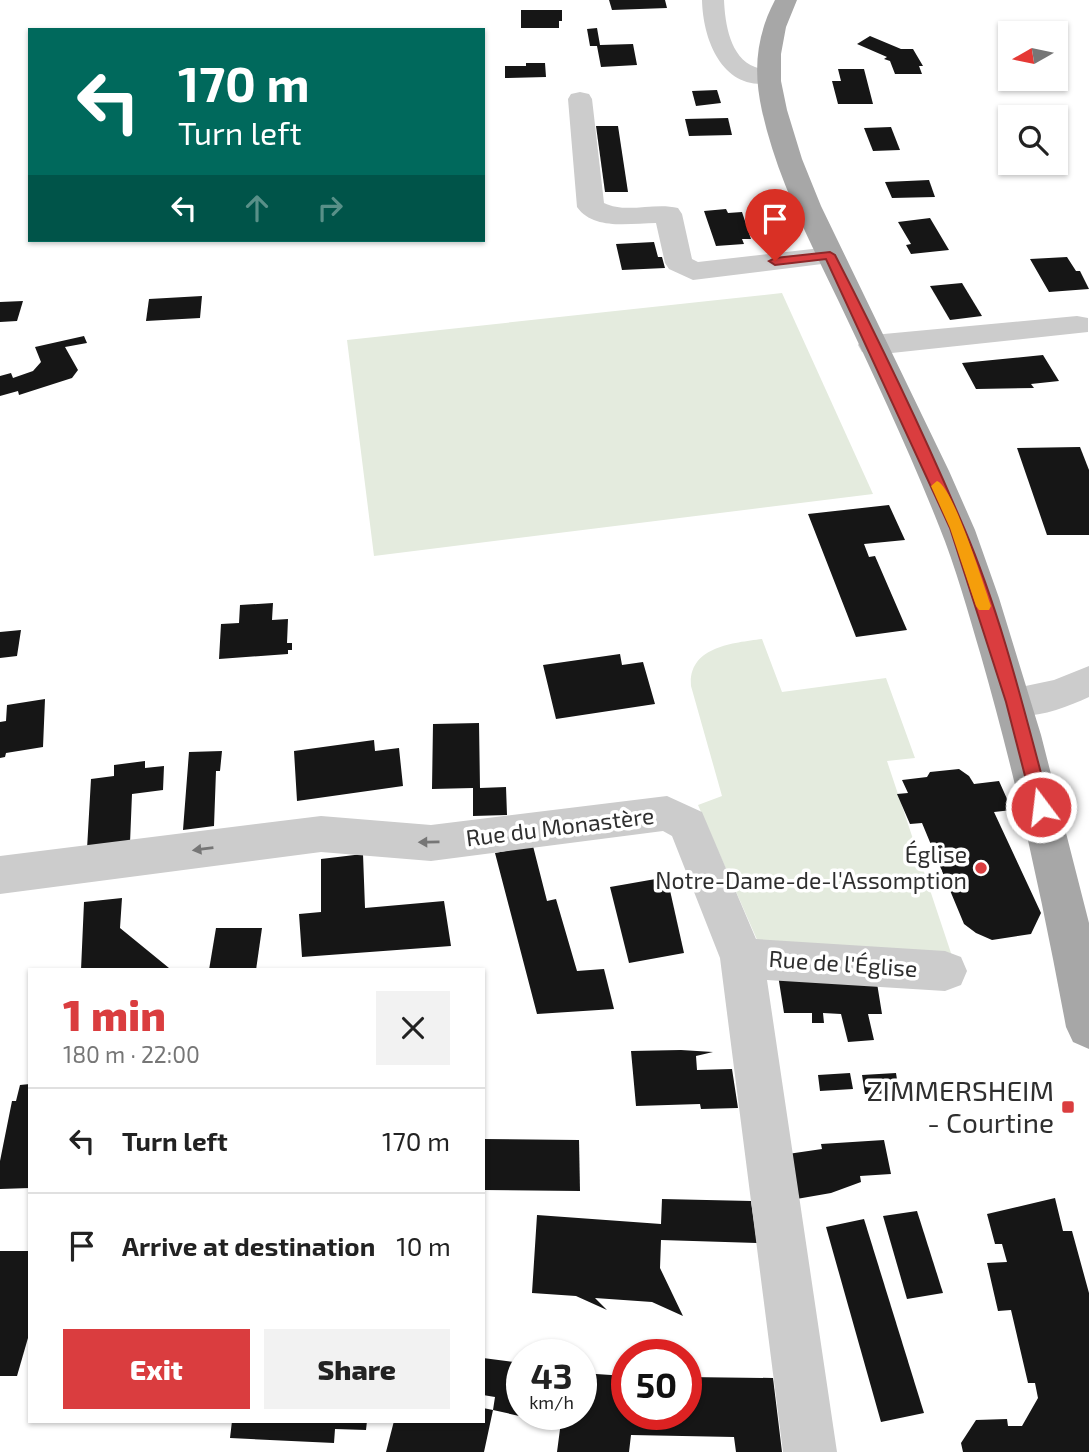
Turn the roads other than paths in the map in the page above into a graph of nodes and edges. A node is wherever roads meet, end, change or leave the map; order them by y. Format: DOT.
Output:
graph roads {
  1 [pos="713,0"];
  2 [pos="786,0"];
  3 [pos="768,78"];
  4 [pos="580,100"];
  5 [pos="830,255"];
  6 [pos="1077,325"];
  7 [pos="873,345"];
  8 [pos="1089,681"];
  9 [pos="1014,702"];
  10 [pos="0,874"];
  11 [pos="742,958"];
  12 [pos="945,971"];
  13 [pos="1089,1027"];
  14 [pos="810,1452"];
  1 -- 3 [label="street"];
  2 -- 3 [label="main road"];
  3 -- 5 [label="main road"];
  4 -- 5 [label="street"];
  5 -- 7 [label="main road"];
  6 -- 7 [label="street"];
  7 -- 9 [label="main road"];
  8 -- 9 [label="street"];
  9 -- 13 [label="main road"];
  11 -- 10 [label="street, Rue du Monastère, one-way"];
  11 -- 12 [label="street, Rue de l'Église"];
  11 -- 14 [label="street, Rue du Monastère"];
}
